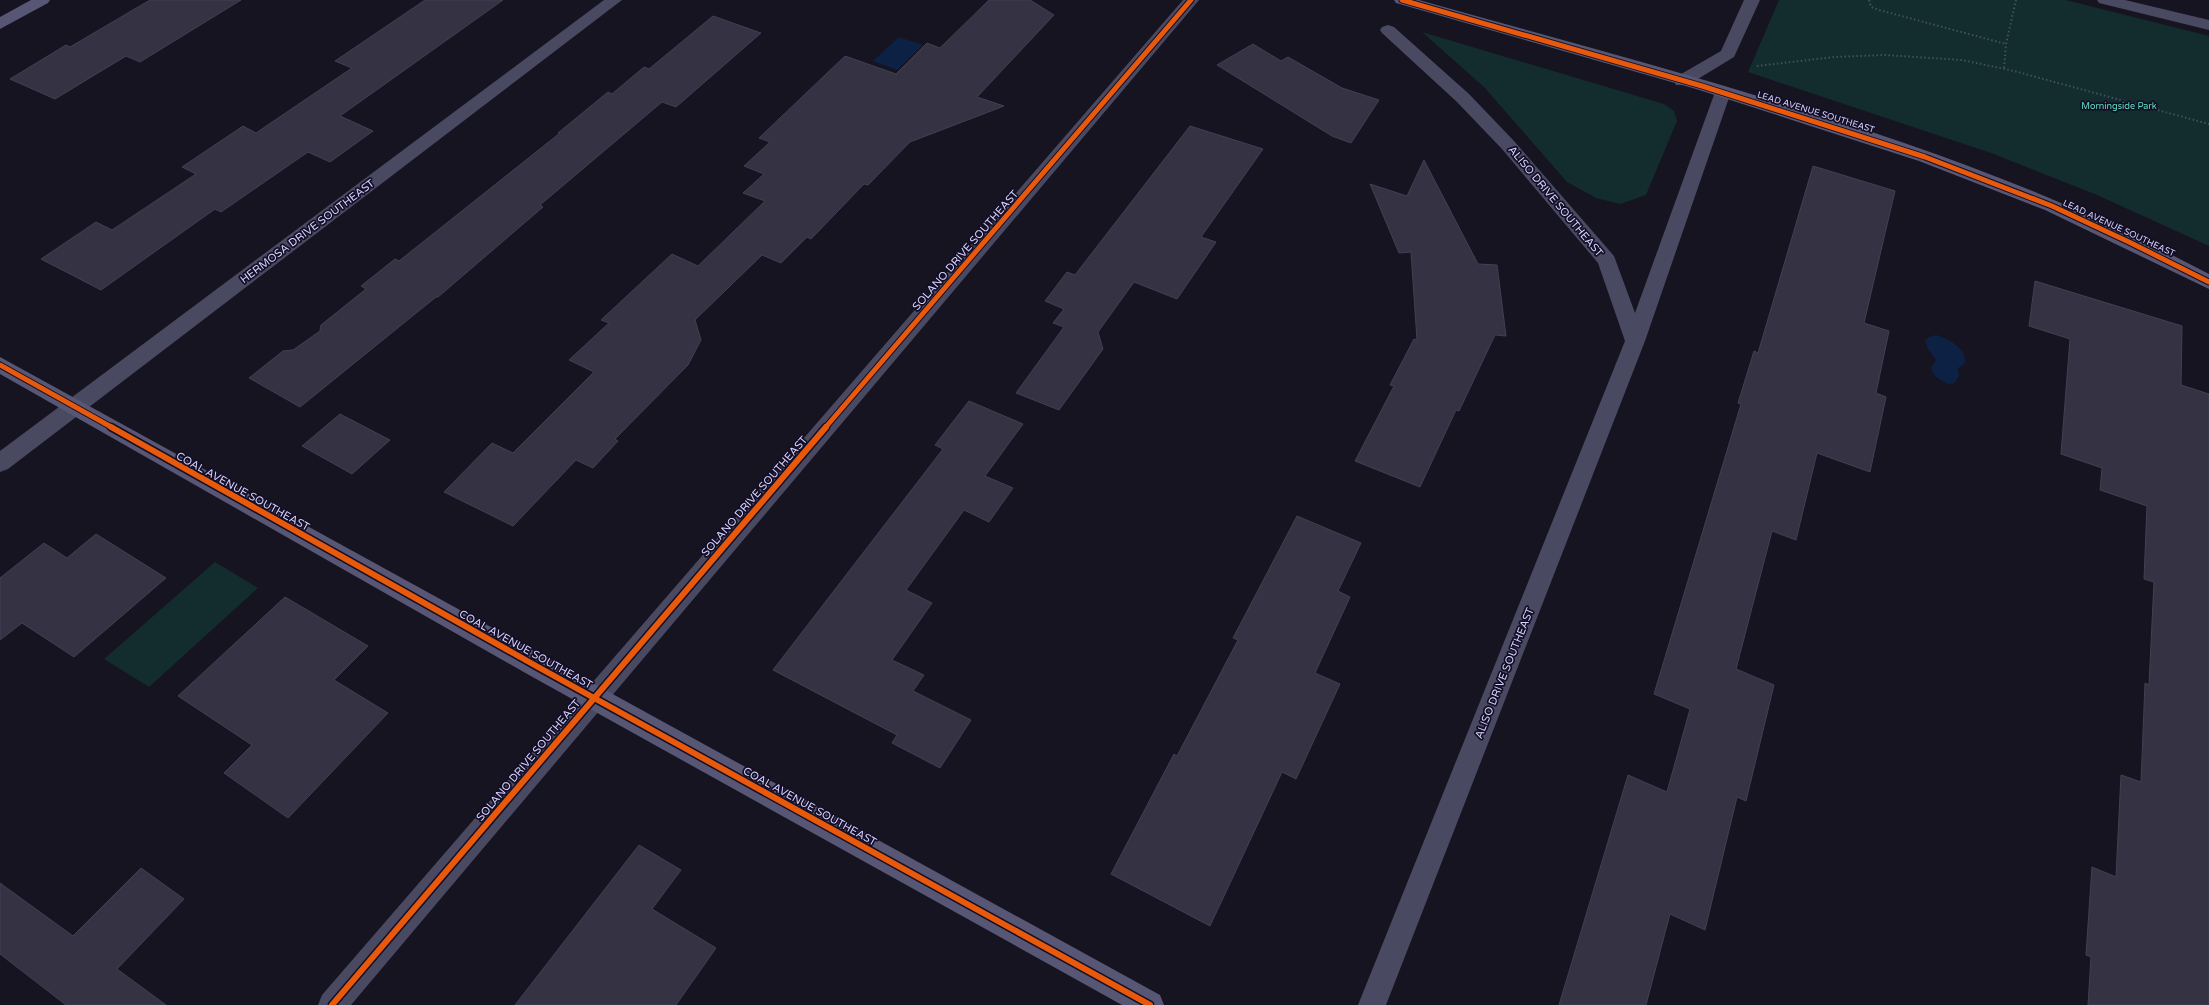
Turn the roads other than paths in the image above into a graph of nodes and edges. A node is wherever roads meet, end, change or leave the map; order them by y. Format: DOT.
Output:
graph roads {
  1 [pos="42,0"];
  2 [pos="614,0"];
  3 [pos="1191,0"];
  4 [pos="1402,0"];
  5 [pos="1752,0"];
  6 [pos="2105,0"];
  7 [pos="0,24"];
  8 [pos="2209,25"];
  9 [pos="1388,30"];
  10 [pos="1682,81"];
  11 [pos="1723,92"];
  12 [pos="2209,282"];
  13 [pos="1635,341"];
  14 [pos="0,365"];
  15 [pos="73,407"];
  16 [pos="0,463"];
  17 [pos="594,698"];
  18 [pos="332,1005"];
  19 [pos="1150,1005"];
  20 [pos="1372,1005"];
  1 -- 7 [label="main road"];
  2 -- 15 [label="street, HERMOSA DRIVE SOUTHEAST"];
  3 -- 17 [label="street, SOLANO DRIVE SOUTHEAST"];
  4 -- 10 [label="main road, LEAD AVENUE SOUTHEAST"];
  5 -- 10 [label="street"];
  6 -- 8 [label="street"];
  9 -- 13 [label="street, ALISO DRIVE SOUTHEAST"];
  10 -- 11 [label="main road, LEAD AVENUE SOUTHEAST"];
  11 -- 12 [label="main road, LEAD AVENUE SOUTHEAST"];
  11 -- 13 [label="street, ALISO DRIVE SOUTHEAST"];
  13 -- 20 [label="street, ALISO DRIVE SOUTHEAST"];
  14 -- 15 [label="main road, COAL AVENUE SOUTHEAST"];
  15 -- 16 [label="street, HERMOSA DRIVE SOUTHEAST"];
  15 -- 17 [label="main road, COAL AVENUE SOUTHEAST"];
  17 -- 18 [label="street, SOLANO DRIVE SOUTHEAST"];
  17 -- 19 [label="main road, COAL AVENUE SOUTHEAST"];
}
